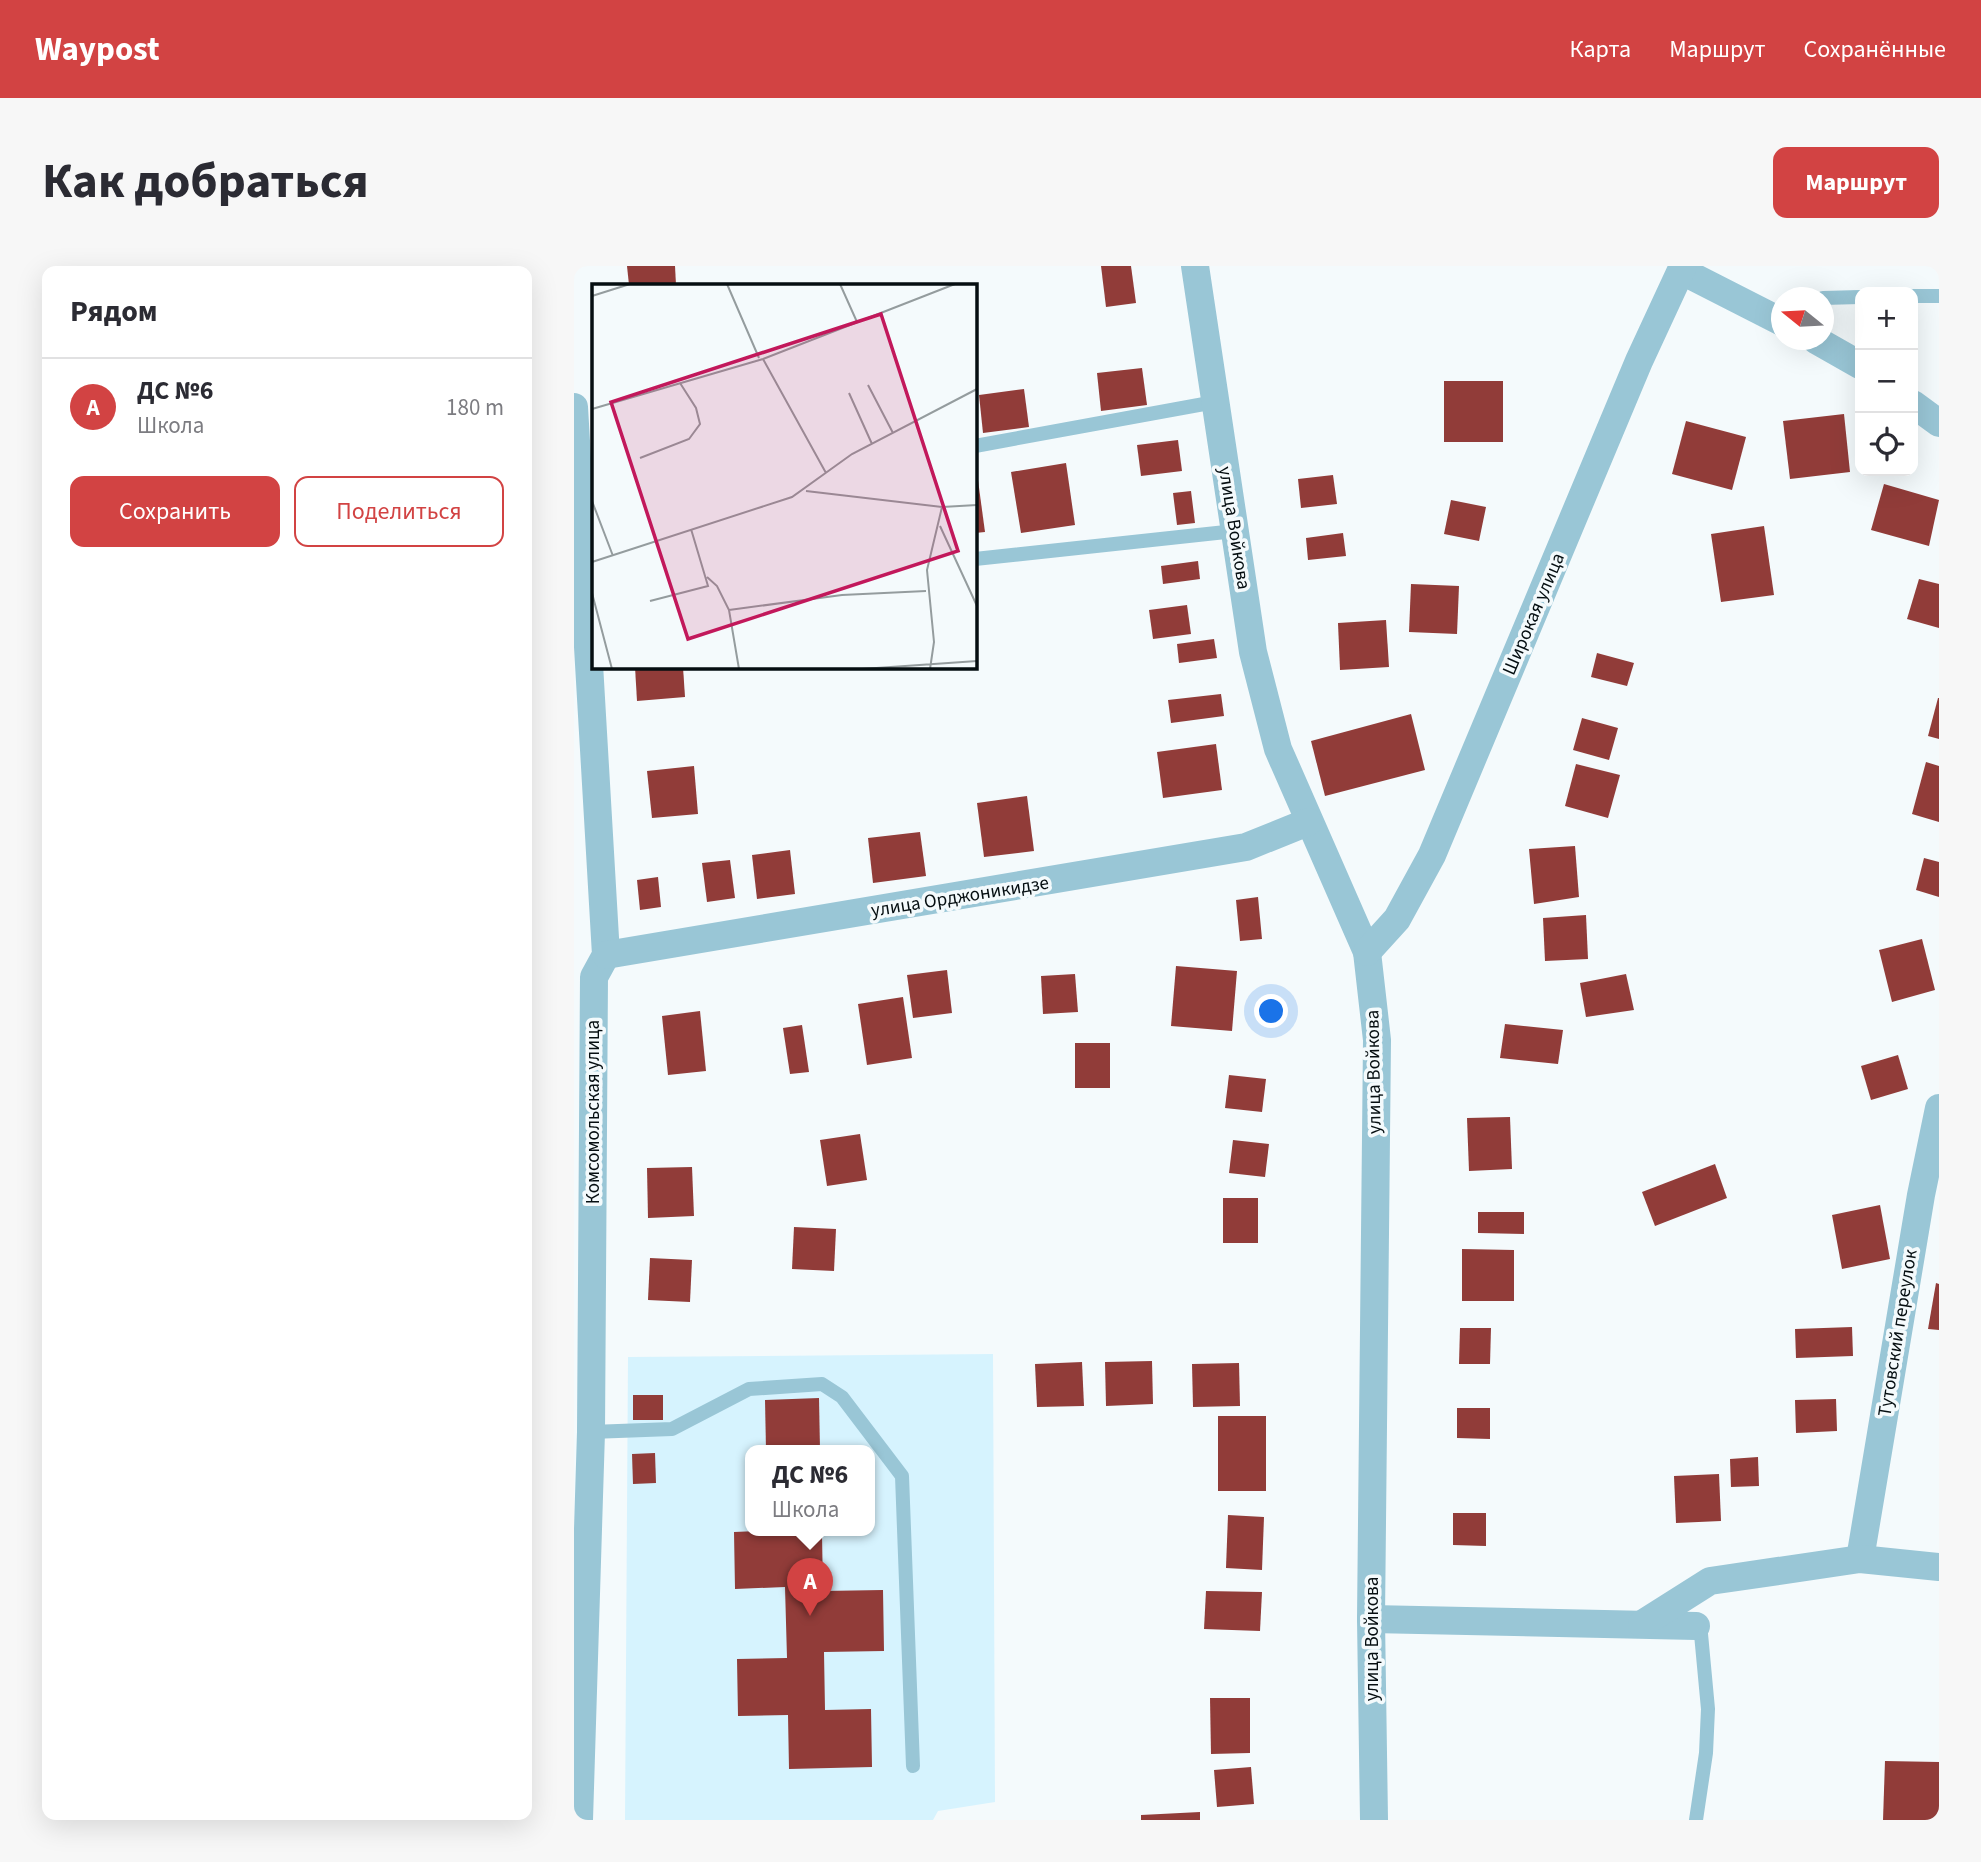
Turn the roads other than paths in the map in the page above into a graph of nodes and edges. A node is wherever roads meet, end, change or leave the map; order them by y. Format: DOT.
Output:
graph roads {
  1 [pos="1195,266"];
  2 [pos="1682,269"];
  3 [pos="1918,296"];
  4 [pos="1939,296"];
  5 [pos="1855,297"];
  6 [pos="1834,298"];
  7 [pos="1771,315"];
  8 [pos="1834,350"];
  9 [pos="1855,362"];
  10 [pos="1215,402"];
  11 [pos="574,407"];
  12 [pos="1918,408"];
  13 [pos="1939,423"];
  14 [pos="976,446"];
  15 [pos="1235,531"];
  16 [pos="976,559"];
  17 [pos="1308,822"];
  18 [pos="1367,952"];
  19 [pos="592,970"];
  20 [pos="1939,1108"];
  21 [pos="591,1432"];
  22 [pos="1860,1559"];
  23 [pos="1939,1567"];
  24 [pos="1371,1619"];
  25 [pos="1642,1624"];
  26 [pos="1696,1626"];
  27 [pos="913,1766"];
  28 [pos="579,1820"];
  29 [pos="1374,1820"];
  30 [pos="1696,1820"];
  1 -- 10 [label="street, улица Войкова"];
  2 -- 7 [label="street"];
  2 -- 18 [label="street, Широкая улица"];
  3 -- 4 [label="lane"];
  5 -- 6 [label="lane"];
  8 -- 9 [label="street"];
  10 -- 14 [label="lane"];
  10 -- 15 [label="street, улица Войкова"];
  11 -- 19 [label="street, Комсомольская улица"];
  12 -- 13 [label="street"];
  15 -- 16 [label="lane"];
  15 -- 17 [label="street, улица Войкова"];
  17 -- 18 [label="street, улица Войкова"];
  17 -- 19 [label="street, улица Орджоникидзе"];
  18 -- 24 [label="street, улица Войкова"];
  19 -- 21 [label="street, Комсомольская улица"];
  20 -- 22 [label="street, Тутовский переулок"];
  21 -- 27 [label="lane"];
  21 -- 28 [label="street, Комсомольская улица"];
  22 -- 23 [label="street"];
  22 -- 25 [label="street"];
  24 -- 25 [label="street"];
  24 -- 29 [label="street, улица Войкова"];
  25 -- 26 [label="street"];
  26 -- 30 [label="lane"];
}
